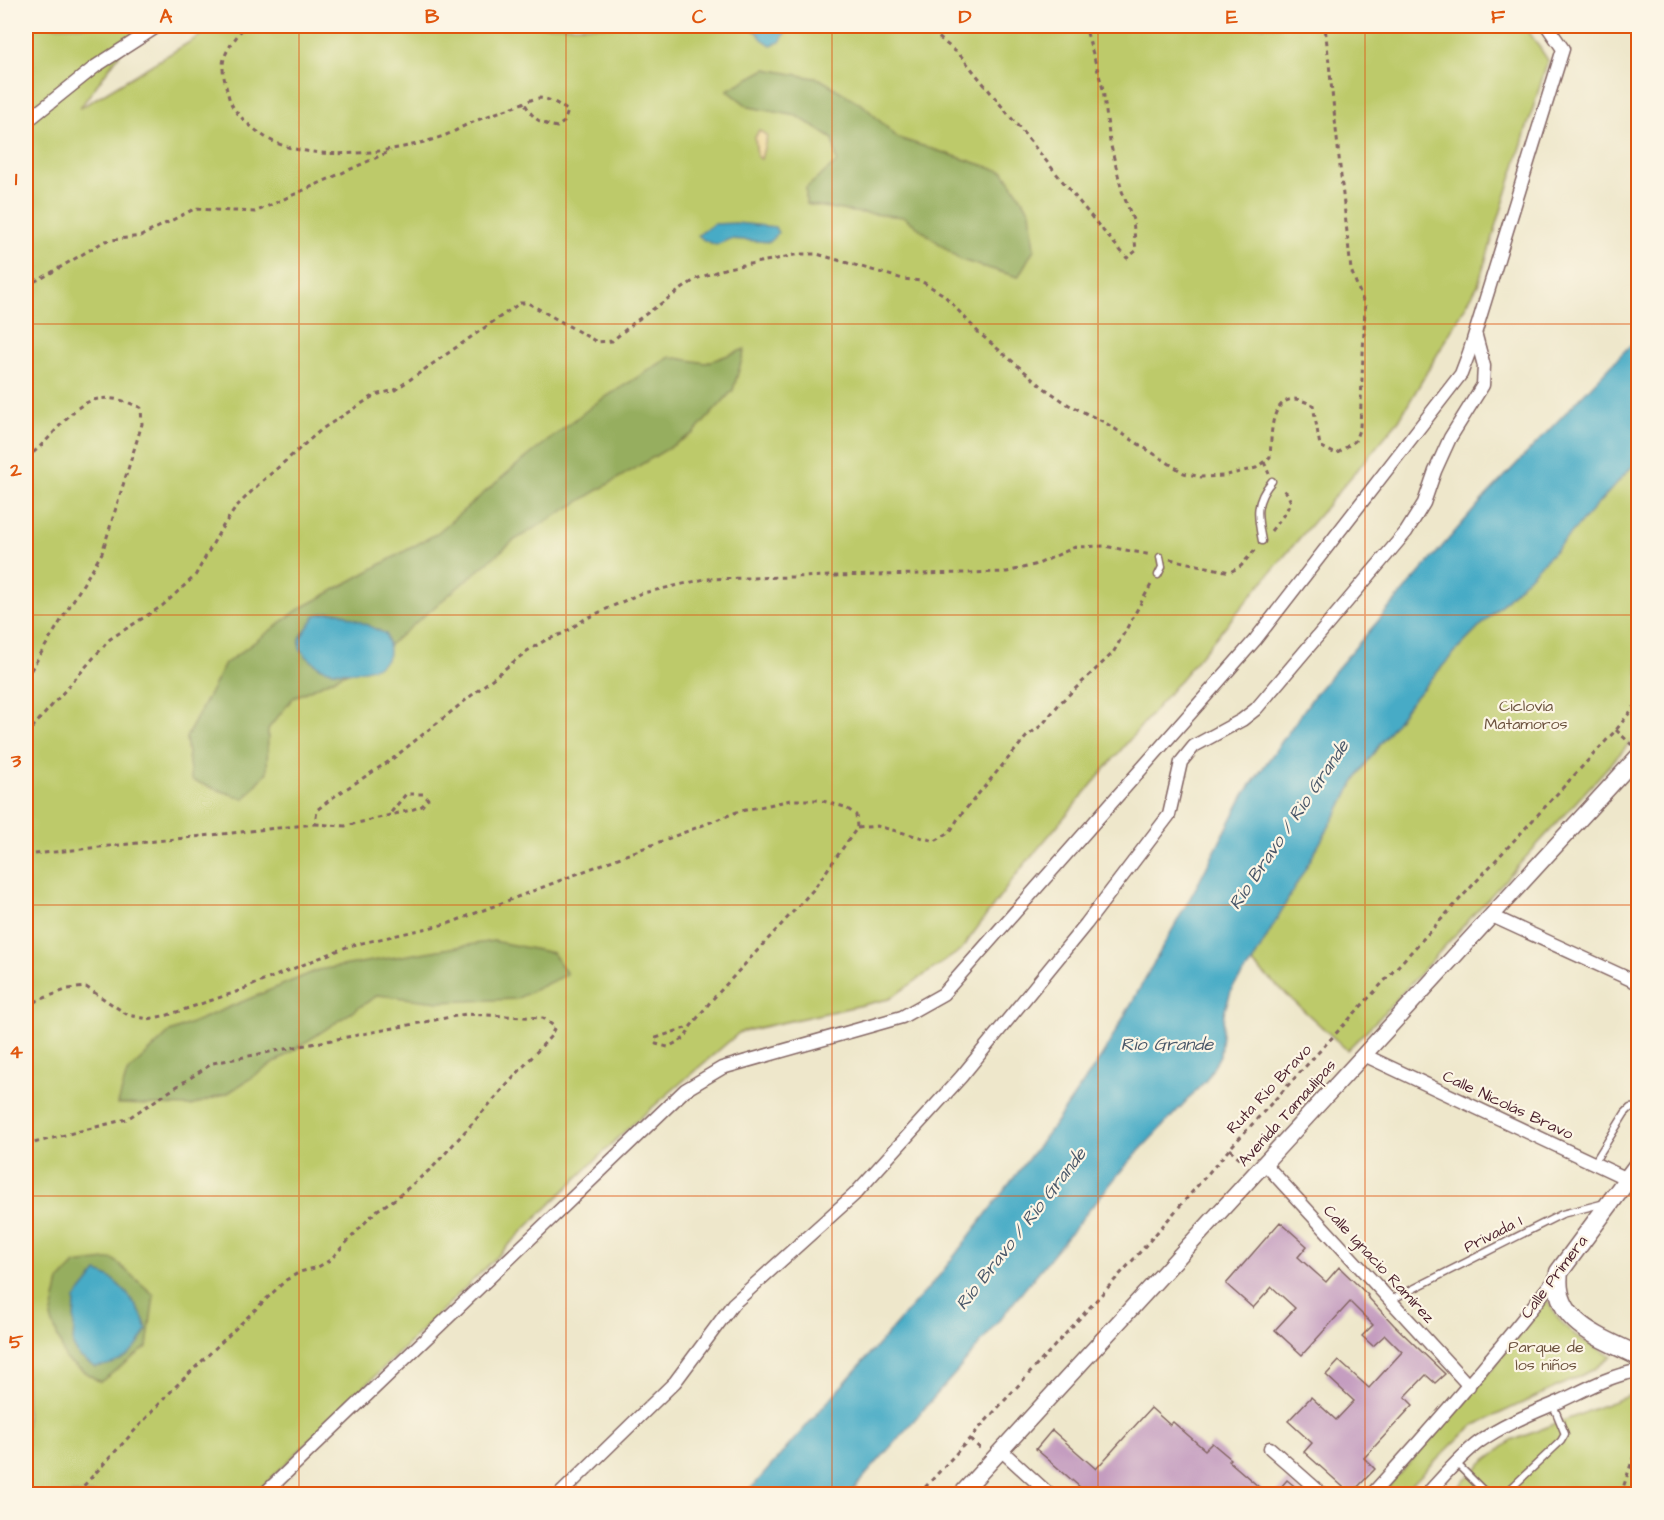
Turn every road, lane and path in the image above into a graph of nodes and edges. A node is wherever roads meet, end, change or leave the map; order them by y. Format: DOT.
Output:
graph roads {
  1 [pos="158,26"];
  2 [pos="251,26"];
  3 [pos="925,26"];
  4 [pos="1085,26"];
  5 [pos="1325,26"];
  6 [pos="1547,26"];
  7 [pos="524,102"];
  8 [pos="26,122"];
  9 [pos="396,149"];
  10 [pos="26,285"];
  11 [pos="1475,334"];
  12 [pos="26,458"];
  13 [pos="1264,462"];
  14 [pos="1272,481"];
  15 [pos="1262,541"];
  16 [pos="1160,557"];
  17 [pos="1183,562"];
  18 [pos="1158,575"];
  19 [pos="26,678"];
  20 [pos="1638,702"];
  21 [pos="1616,730"];
  22 [pos="26,735"];
  23 [pos="1638,751"];
  24 [pos="1638,756"];
  25 [pos="388,816"];
  26 [pos="315,824"];
  27 [pos="857,828"];
  28 [pos="26,855"];
  29 [pos="1492,916"];
  30 [pos="1638,983"];
  31 [pos="26,1005"];
  32 [pos="691,1026"];
  33 [pos="1364,1055"];
  34 [pos="1638,1107"];
  35 [pos="26,1145"];
  36 [pos="1230,1149"];
  37 [pos="1594,1164"];
  38 [pos="1260,1169"];
  39 [pos="1635,1176"];
  40 [pos="1611,1201"];
  41 [pos="1559,1272"];
  42 [pos="1390,1301"];
  43 [pos="1638,1356"];
  44 [pos="1638,1371"];
  45 [pos="1469,1386"];
  46 [pos="1553,1404"];
  47 [pos="1638,1443"];
  48 [pos="1270,1448"];
  49 [pos="1002,1450"];
  50 [pos="1456,1462"];
  51 [pos="1631,1467"];
  52 [pos="1638,1470"];
  53 [pos="76,1494"];
  54 [pos="264,1494"];
  55 [pos="560,1494"];
  56 [pos="919,1494"];
  57 [pos="962,1494"];
  58 [pos="1049,1494"];
  59 [pos="1322,1494"];
  60 [pos="1372,1494"];
  61 [pos="1427,1494"];
  62 [pos="1487,1494"];
  63 [pos="1506,1494"];
  64 [pos="1621,1494"];
  1 -- 8 [label="street"];
  2 -- 9 [label="path"];
  3 -- 4 [label="path"];
  5 -- 13 [label="path"];
  6 -- 11 [label="street"];
  7 -- 7 [label="path"];
  7 -- 9 [label="path"];
  9 -- 10 [label="path"];
  11 -- 54 [label="street"];
  11 -- 55 [label="street"];
  12 -- 19 [label="path"];
  13 -- 14 [label="path"];
  13 -- 22 [label="path"];
  14 -- 15 [label="lane"];
  14 -- 15 [label="path"];
  15 -- 17 [label="path"];
  16 -- 17 [label="path"];
  16 -- 18 [label="lane"];
  16 -- 26 [label="path"];
  17 -- 18 [label="path"];
  18 -- 27 [label="path"];
  20 -- 21 [label="path, Ruta Rio Bravo"];
  21 -- 23 [label="path"];
  21 -- 36 [label="path, Ruta Rio Bravo"];
  24 -- 29 [label="street, Avenida Tamaulipas"];
  25 -- 25 [label="path"];
  25 -- 26 [label="path"];
  26 -- 28 [label="path"];
  27 -- 31 [label="path"];
  27 -- 32 [label="path"];
  29 -- 30 [label="street"];
  29 -- 33 [label="street, Avenida Tamaulipas"];
  32 -- 32 [label="path"];
  33 -- 37 [label="street, Calle Nicolás Bravo"];
  33 -- 38 [label="street, Avenida Tamaulipas"];
  34 -- 37 [label="lane"];
  35 -- 53 [label="path"];
  36 -- 38 [label="path"];
  36 -- 56 [label="path, Ruta Rio Bravo"];
  37 -- 39 [label="street, Calle Nicolás Bravo"];
  38 -- 42 [label="street, Calle Ignacio Ramírez"];
  38 -- 49 [label="street, Avenida Tamaulipas"];
  39 -- 40 [label="main road, Calle Primera"];
  40 -- 41 [label="main road, Calle Primera"];
  40 -- 42 [label="lane, Privada 1"];
  41 -- 43 [label="main road"];
  41 -- 45 [label="street, Calle Primera"];
  42 -- 45 [label="street, Calle Ignacio Ramírez"];
  44 -- 46 [label="street"];
  45 -- 60 [label="street, Calle Primera"];
  46 -- 50 [label="street"];
  46 -- 63 [label="lane"];
  47 -- 51 [label="path"];
  48 -- 59 [label="street"];
  49 -- 57 [label="street, Avenida Tamaulipas"];
  49 -- 58 [label="street"];
  50 -- 61 [label="street"];
  50 -- 62 [label="lane"];
  51 -- 52 [label="path"];
  51 -- 64 [label="path"];
}
